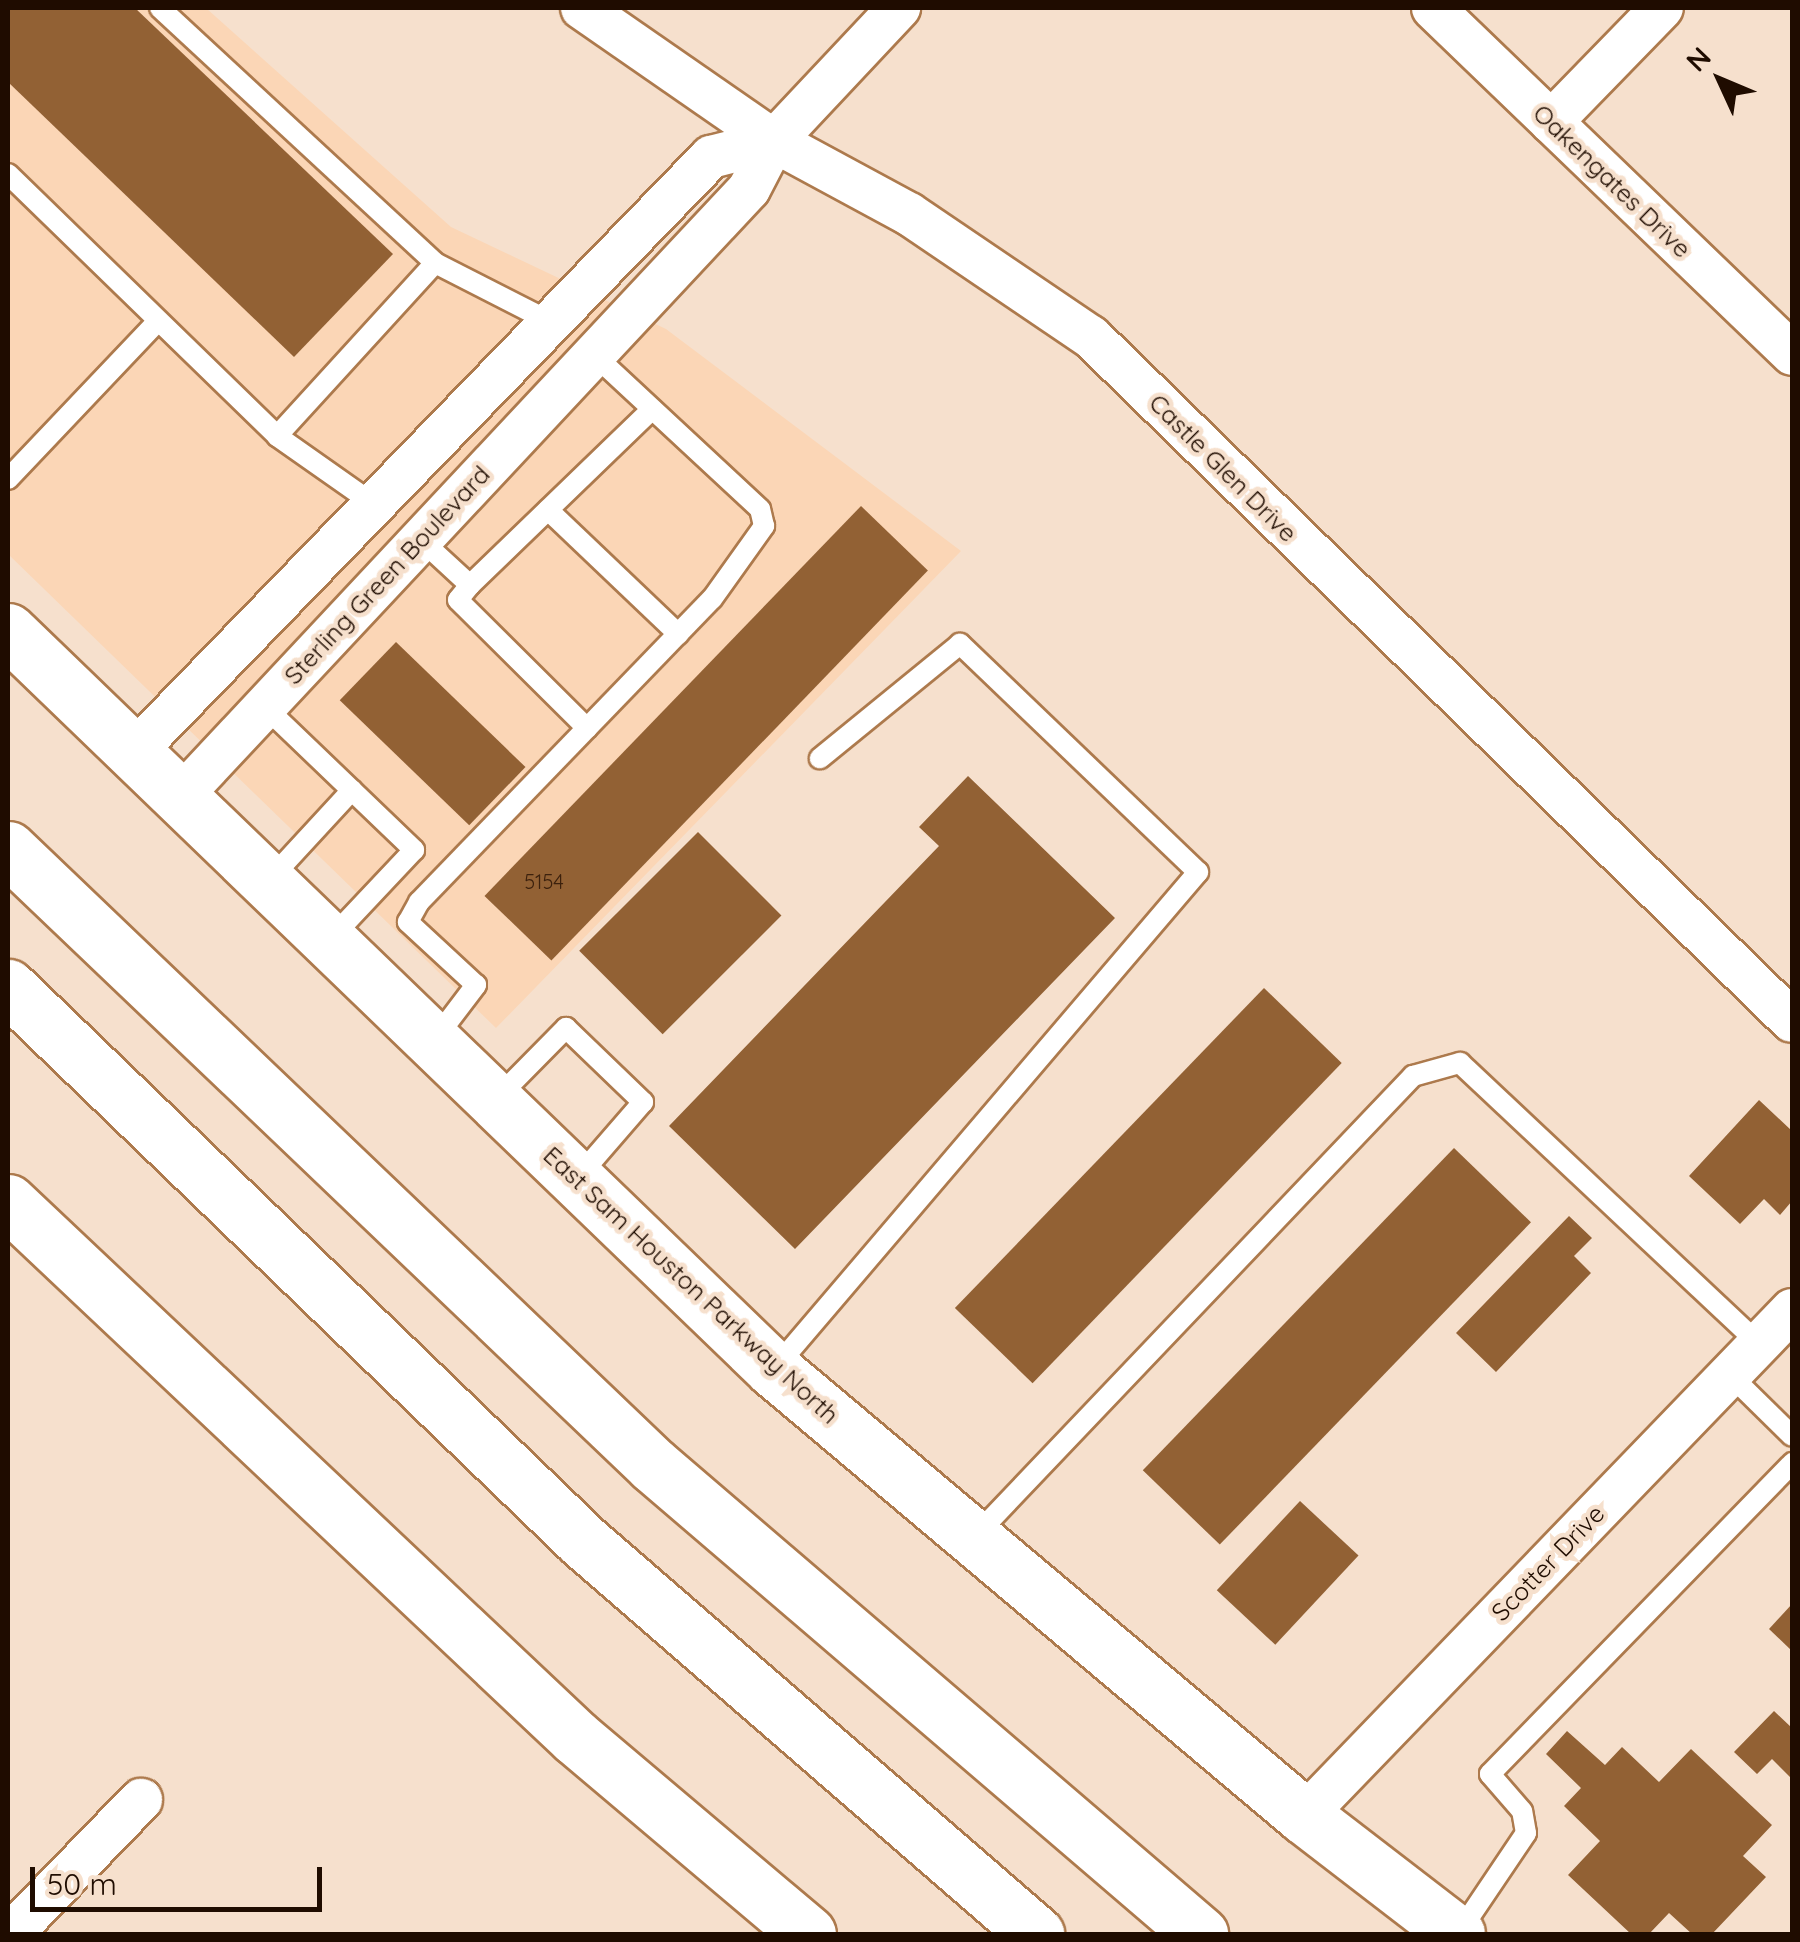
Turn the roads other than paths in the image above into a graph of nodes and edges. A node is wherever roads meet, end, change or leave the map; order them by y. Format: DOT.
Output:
graph roads {
  1 [pos="160,8"];
  2 [pos="582,8"];
  3 [pos="898,8"];
  4 [pos="1433,8"];
  5 [pos="1662,8"];
  6 [pos="1551,122"];
  7 [pos="774,141"];
  8 [pos="8,174"];
  9 [pos="435,263"];
  10 [pos="547,320"];
  11 [pos="158,321"];
  12 [pos="1792,354"];
  13 [pos="594,355"];
  14 [pos="652,408"];
  15 [pos="276,436"];
  16 [pos="8,479"];
  17 [pos="371,502"];
  18 [pos="548,510"];
  19 [pos="420,540"];
  20 [pos="470,585"];
  21 [pos="8,631"];
  22 [pos="678,634"];
  23 [pos="264,706"];
  24 [pos="587,728"];
  25 [pos="134,752"];
  26 [pos="820,758"];
  27 [pos="352,790"];
  28 [pos="181,796"];
  29 [pos="8,850"];
  30 [pos="268,880"];
  31 [pos="330,939"];
  32 [pos="8,987"];
  33 [pos="1792,1021"];
  34 [pos="434,1041"];
  35 [pos="495,1100"];
  36 [pos="577,1179"];
  37 [pos="8,1202"];
  38 [pos="1792,1310"];
  39 [pos="1760,1344"];
  40 [pos="773,1369"];
  41 [pos="1729,1374"];
  42 [pos="1792,1436"];
  43 [pos="1792,1463"];
  44 [pos="973,1537"];
  45 [pos="141,1800"];
  46 [pos="1304,1816"];
  47 [pos="11,1934"];
  48 [pos="808,1934"];
  49 [pos="1036,1934"];
  50 [pos="1200,1934"];
  51 [pos="1458,1934"];
  1 -- 9 [label="lane"];
  2 -- 7 [label="street, Castle Glen Drive"];
  3 -- 7 [label="street, Sterling Green Boulevard"];
  4 -- 6 [label="street, Oakengates Drive"];
  5 -- 6 [label="street"];
  6 -- 12 [label="street, Oakengates Drive"];
  7 -- 10 [label="street"];
  7 -- 13 [label="street, Sterling Green Boulevard"];
  7 -- 33 [label="street, Castle Glen Drive"];
  8 -- 11 [label="lane"];
  9 -- 10 [label="lane"];
  9 -- 15 [label="lane"];
  10 -- 13 [label="street"];
  10 -- 17 [label="street"];
  11 -- 15 [label="lane"];
  11 -- 16 [label="lane"];
  13 -- 14 [label="lane"];
  13 -- 19 [label="street, Sterling Green Boulevard"];
  14 -- 18 [label="lane"];
  14 -- 22 [label="lane"];
  15 -- 17 [label="lane"];
  17 -- 25 [label="street"];
  18 -- 20 [label="lane"];
  18 -- 22 [label="lane"];
  19 -- 20 [label="lane"];
  19 -- 23 [label="street, Sterling Green Boulevard"];
  20 -- 24 [label="lane"];
  21 -- 25 [label="main road, East Sam Houston Parkway North"];
  22 -- 24 [label="lane"];
  23 -- 27 [label="lane"];
  23 -- 28 [label="street, Sterling Green Boulevard"];
  24 -- 34 [label="lane"];
  25 -- 28 [label="main road, East Sam Houston Parkway North"];
  26 -- 40 [label="lane"];
  27 -- 30 [label="lane"];
  27 -- 31 [label="lane"];
  28 -- 30 [label="main road, East Sam Houston Parkway North"];
  29 -- 50 [label="main road"];
  30 -- 31 [label="main road, East Sam Houston Parkway North"];
  31 -- 34 [label="main road, East Sam Houston Parkway North"];
  32 -- 49 [label="main road"];
  34 -- 35 [label="main road, East Sam Houston Parkway North"];
  35 -- 36 [label="main road, East Sam Houston Parkway North"];
  35 -- 36 [label="lane"];
  36 -- 40 [label="main road, East Sam Houston Parkway North"];
  37 -- 48 [label="main road"];
  38 -- 39 [label="street, Scotter Drive"];
  39 -- 41 [label="street, Scotter Drive"];
  39 -- 44 [label="lane"];
  40 -- 44 [label="main road, East Sam Houston Parkway North"];
  41 -- 42 [label="lane"];
  41 -- 46 [label="street, Scotter Drive"];
  43 -- 51 [label="lane"];
  44 -- 46 [label="main road, East Sam Houston Parkway North"];
  45 -- 47 [label="street"];
  46 -- 51 [label="main road, East Sam Houston Parkway North"];
}
